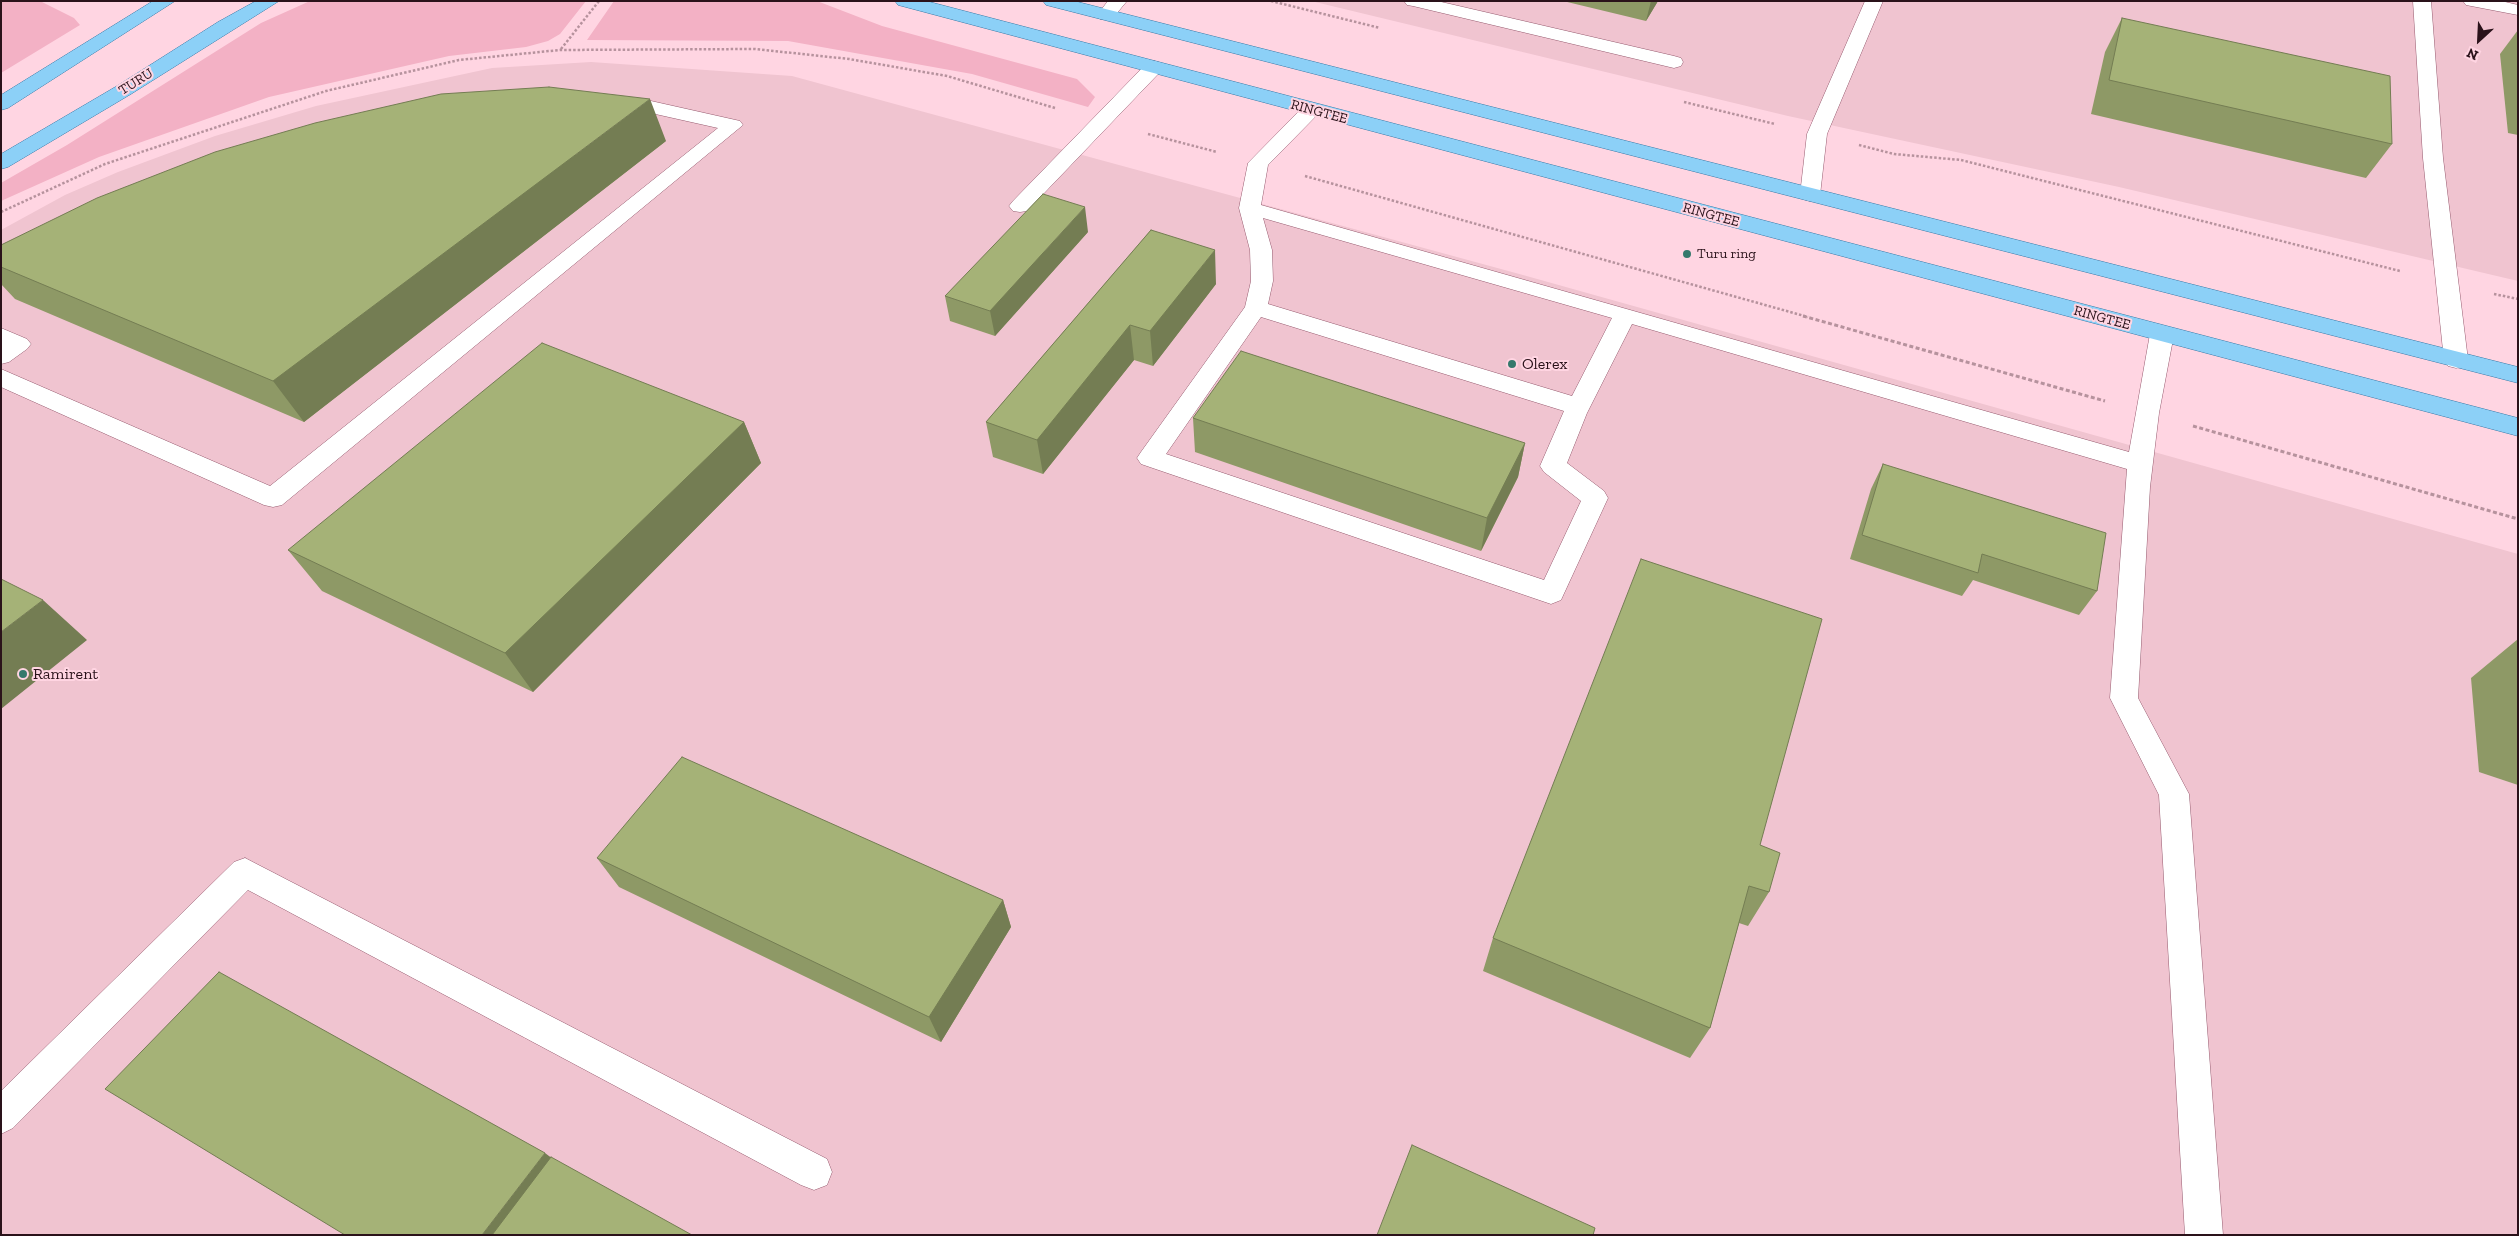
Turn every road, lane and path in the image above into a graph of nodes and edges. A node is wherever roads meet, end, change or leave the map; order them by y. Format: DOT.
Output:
graph roads {
  1 [pos="166,1"];
  2 [pos="270,1"];
  3 [pos="598,1"];
  4 [pos="904,1"];
  5 [pos="1052,1"];
  6 [pos="1271,1"];
  7 [pos="1412,1"];
  8 [pos="1874,1"];
  9 [pos="2422,1"];
  10 [pos="2472,1"];
  11 [pos="1112,8"];
  12 [pos="2518,10"];
  13 [pos="1386,29"];
  14 [pos="560,50"];
  15 [pos="1674,62"];
  16 [pos="1154,67"];
  17 [pos="1684,101"];
  18 [pos="1,104"];
  19 [pos="592,105"];
  20 [pos="1311,110"];
  21 [pos="1817,134"];
  22 [pos="1,163"];
  23 [pos="1810,195"];
  24 [pos="1020,206"];
  25 [pos="1250,208"];
  26 [pos="2447,283"];
  27 [pos="2518,299"];
  28 [pos="1256,308"];
  29 [pos="1625,314"];
  30 [pos="2162,334"];
  31 [pos="1,336"];
  32 [pos="1,356"];
  33 [pos="2456,360"];
  34 [pos="2518,376"];
  35 [pos="1,377"];
  36 [pos="1578,406"];
  37 [pos="2518,427"];
  38 [pos="2140,464"];
  39 [pos="1,1116"];
  40 [pos="814,1172"];
  41 [pos="2204,1235"];
  1 -- 18 [label="main road"];
  2 -- 22 [label="main road, TURU"];
  3 -- 14 [label="path"];
  4 -- 16 [label="main road, RINGTEE"];
  5 -- 11 [label="main road"];
  6 -- 13 [label="path"];
  7 -- 15 [label="lane"];
  8 -- 21 [label="lane"];
  9 -- 26 [label="lane"];
  10 -- 12 [label="lane"];
  11 -- 23 [label="main road"];
  16 -- 20 [label="main road, RINGTEE"];
  16 -- 24 [label="lane"];
  17 -- 21 [label="path"];
  19 -- 35 [label="lane"];
  20 -- 25 [label="lane"];
  20 -- 30 [label="main road, RINGTEE"];
  21 -- 23 [label="lane"];
  21 -- 26 [label="path"];
  23 -- 33 [label="main road"];
  25 -- 28 [label="lane"];
  25 -- 29 [label="lane"];
  26 -- 27 [label="path"];
  26 -- 33 [label="lane"];
  28 -- 36 [label="lane"];
  28 -- 36 [label="lane"];
  29 -- 36 [label="lane"];
  29 -- 38 [label="lane"];
  30 -- 37 [label="main road, RINGTEE"];
  30 -- 38 [label="lane"];
  31 -- 32 [label="lane"];
  33 -- 34 [label="main road"];
  38 -- 41 [label="lane"];
  39 -- 40 [label="lane"];
}
